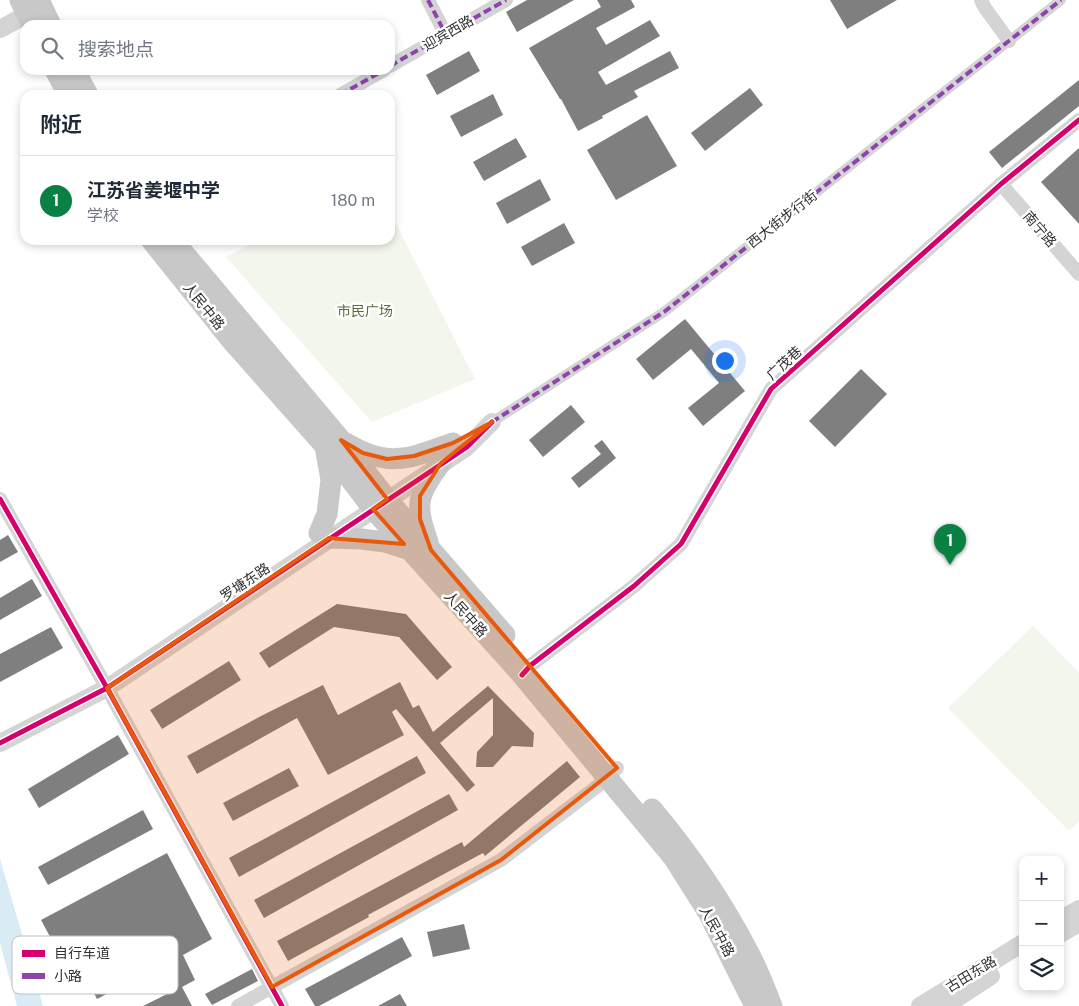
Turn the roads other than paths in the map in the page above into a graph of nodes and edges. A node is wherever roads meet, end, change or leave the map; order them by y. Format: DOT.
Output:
graph roads {
  1 [pos="428,0"];
  2 [pos="506,0"];
  3 [pos="981,0"];
  4 [pos="1062,0"];
  5 [pos="32,9"];
  6 [pos="46,20"];
  7 [pos="0,29"];
  8 [pos="446,35"];
  9 [pos="1009,41"];
  10 [pos="395,63"];
  11 [pos="58,75"];
  12 [pos="78,75"];
  13 [pos="375,75"];
  14 [pos="65,90"];
  15 [pos="85,90"];
  16 [pos="349,90"];
  17 [pos="1079,120"];
  18 [pos="1001,184"];
  19 [pos="155,245"];
  20 [pos="177,245"];
  21 [pos="1079,274"];
  22 [pos="492,422"];
  23 [pos="452,442"];
  24 [pos="333,443"];
  25 [pos="441,464"];
  26 [pos="0,499"];
  27 [pos="376,500"];
  28 [pos="324,536"];
  29 [pos="420,550"];
  30 [pos="526,670"];
  31 [pos="105,684"];
  32 [pos="0,732"];
  33 [pos="0,743"];
  34 [pos="613,773"];
  35 [pos="1079,909"];
  36 [pos="1064,918"];
  37 [pos="1079,923"];
  38 [pos="1064,932"];
  39 [pos="1019,945"];
  40 [pos="1019,960"];
  41 [pos="272,987"];
  42 [pos="762,1002"];
  43 [pos="238,1006"];
  44 [pos="282,1006"];
  45 [pos="920,1006"];
  46 [pos="945,1006"];
  1 -- 8 [label="street"];
  2 -- 8 [label="street, 迎宾西路"];
  3 -- 9 [label="street"];
  4 -- 9 [label="street, 西大街步行街"];
  5 -- 6 [label="main road"];
  5 -- 7 [label="street"];
  8 -- 10 [label="street, 迎宾西路"];
  9 -- 22 [label="street, 西大街步行街"];
  11 -- 14 [label="main road"];
  12 -- 15 [label="main road"];
  13 -- 16 [label="street"];
  17 -- 18 [label="street, 广茂巷"];
  18 -- 21 [label="street, 南宁路"];
  18 -- 30 [label="street, 广茂巷"];
  19 -- 24 [label="main road, 人民中路"];
  20 -- 24 [label="main road, 人民中路"];
  22 -- 23 [label="street, 罗塘东路"];
  22 -- 25 [label="street, 罗塘东路"];
  23 -- 24 [label="main road"];
  23 -- 27 [label="street, 罗塘东路"];
  24 -- 27 [label="main road, 人民中路"];
  24 -- 28 [label="main road"];
  25 -- 27 [label="street, 罗塘东路"];
  25 -- 29 [label="main road"];
  26 -- 31 [label="street"];
  27 -- 28 [label="street, 罗塘东路"];
  27 -- 29 [label="main road, 人民中路"];
  28 -- 29 [label="main road"];
  28 -- 31 [label="street, 罗塘东路"];
  29 -- 30 [label="main road, 人民中路"];
  30 -- 34 [label="main road, 人民中路"];
  31 -- 32 [label="street, 罗塘东路"];
  31 -- 33 [label="street, 罗塘东路"];
  31 -- 41 [label="street"];
  34 -- 41 [label="street"];
  34 -- 42 [label="main road, 人民中路"];
  35 -- 36 [label="street"];
  37 -- 38 [label="street"];
  39 -- 45 [label="street, 古田东路"];
  40 -- 46 [label="street, 古田东路"];
  41 -- 43 [label="street"];
  41 -- 44 [label="street"];
}
